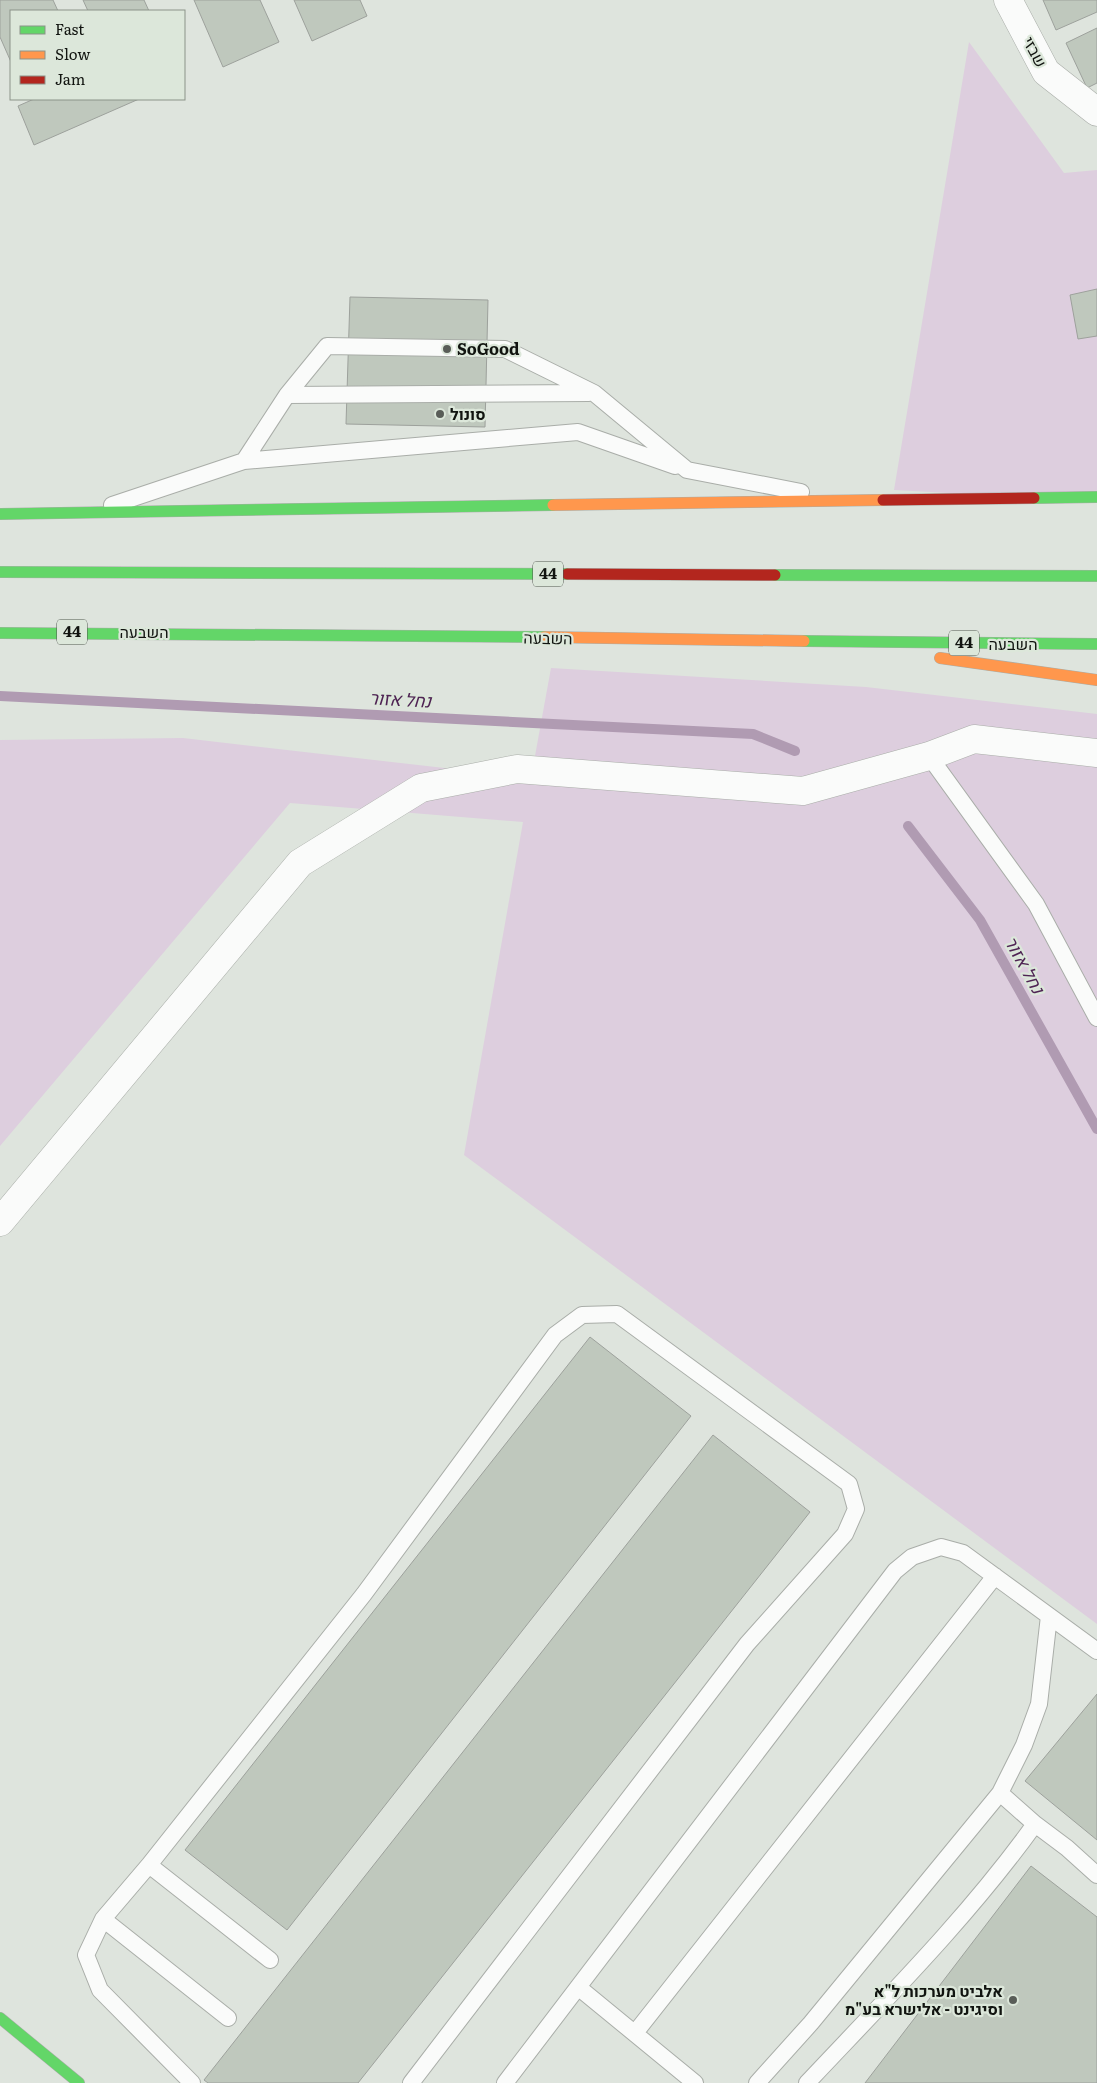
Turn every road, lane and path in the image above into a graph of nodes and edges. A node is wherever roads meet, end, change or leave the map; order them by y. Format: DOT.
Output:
graph roads {
  1 [pos="1008,0"];
  2 [pos="1097,112"];
  3 [pos="594,393"];
  4 [pos="287,395"];
  5 [pos="244,461"];
  6 [pos="687,470"];
  7 [pos="1097,497"];
  8 [pos="853,502"];
  9 [pos="0,514"];
  10 [pos="87,514"];
  11 [pos="0,572"];
  12 [pos="1097,576"];
  13 [pos="0,633"];
  14 [pos="832,643"];
  15 [pos="1097,644"];
  16 [pos="1097,680"];
  17 [pos="1097,753"];
  18 [pos="929,756"];
  19 [pos="1097,1018"];
  20 [pos="0,1222"];
  21 [pos="995,1576"];
  22 [pos="1050,1616"];
  23 [pos="1097,1650"];
  24 [pos="1000,1793"];
  25 [pos="1035,1824"];
  26 [pos="149,1865"];
  27 [pos="1097,1875"];
  28 [pos="103,1919"];
  29 [pos="270,1960"];
  30 [pos="578,1987"];
  31 [pos="0,2018"];
  32 [pos="228,2018"];
  33 [pos="636,2033"];
  34 [pos="79,2083"];
  35 [pos="192,2083"];
  36 [pos="411,2083"];
  37 [pos="505,2083"];
  38 [pos="695,2083"];
  39 [pos="757,2083"];
  40 [pos="807,2083"];
  1 -- 2 [label="street, שבזי"];
  3 -- 4 [label="lane"];
  3 -- 4 [label="lane"];
  3 -- 6 [label="lane"];
  4 -- 5 [label="lane"];
  5 -- 6 [label="lane"];
  5 -- 10 [label="lane"];
  6 -- 8 [label="lane"];
  7 -- 8 [label="main road"];
  8 -- 10 [label="main road"];
  9 -- 10 [label="main road"];
  11 -- 12 [label="main road, 44"];
  13 -- 14 [label="main road, השבעה / 44"];
  14 -- 15 [label="main road, השבעה / 44"];
  14 -- 16 [label="main road"];
  17 -- 18 [label="street"];
  18 -- 19 [label="lane"];
  18 -- 20 [label="street"];
  21 -- 22 [label="lane"];
  21 -- 30 [label="lane"];
  21 -- 33 [label="lane"];
  22 -- 23 [label="lane"];
  22 -- 24 [label="lane"];
  24 -- 25 [label="lane"];
  24 -- 39 [label="lane"];
  25 -- 27 [label="lane"];
  25 -- 40 [label="lane"];
  26 -- 28 [label="lane"];
  26 -- 29 [label="lane"];
  26 -- 36 [label="lane"];
  28 -- 32 [label="lane"];
  28 -- 35 [label="lane"];
  30 -- 33 [label="lane"];
  30 -- 37 [label="lane"];
  31 -- 34 [label="main road"];
  33 -- 38 [label="lane"];
}
